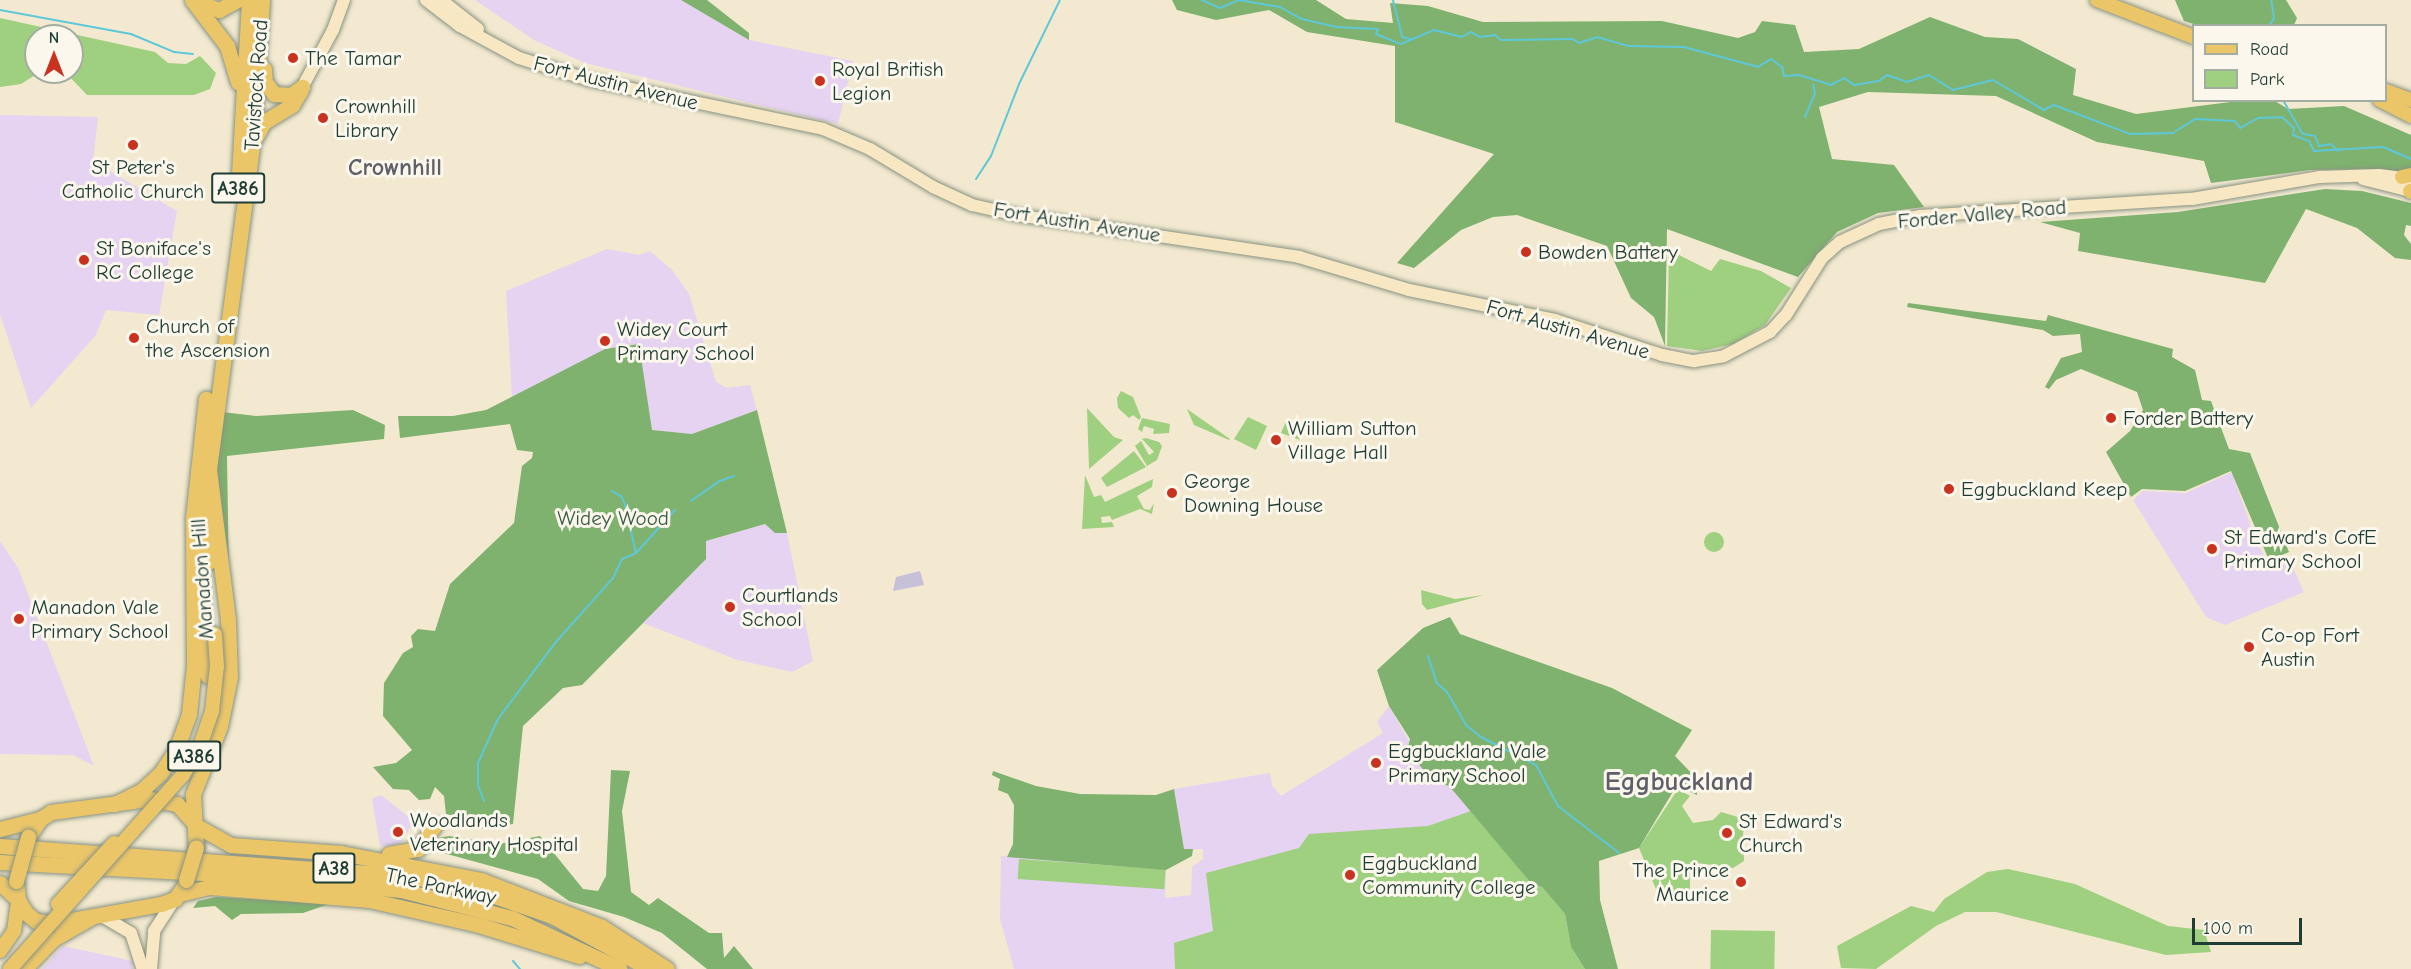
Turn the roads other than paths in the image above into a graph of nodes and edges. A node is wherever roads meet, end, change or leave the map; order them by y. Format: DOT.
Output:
graph roads {
  1 [pos="193,0"];
  2 [pos="237,0"];
  3 [pos="249,0"];
  4 [pos="262,0"];
  5 [pos="344,0"];
  6 [pos="426,0"];
  7 [pos="441,0"];
  8 [pos="2097,0"];
  9 [pos="260,37"];
  10 [pos="2192,37"];
  11 [pos="506,50"];
  12 [pos="303,85"];
  13 [pos="2387,92"];
  14 [pos="2411,100"];
  15 [pos="2384,102"];
  16 [pos="242,108"];
  17 [pos="2411,116"];
  18 [pos="253,140"];
  19 [pos="2356,176"];
  20 [pos="2409,184"];
  21 [pos="230,276"];
  22 [pos="1662,355"];
  23 [pos="209,469"];
  24 [pos="195,487"];
  25 [pos="115,804"];
  26 [pos="40,819"];
  27 [pos="195,824"];
  28 [pos="435,825"];
  29 [pos="0,829"];
  30 [pos="0,846"];
  31 [pos="111,853"];
  32 [pos="341,854"];
  33 [pos="0,862"];
  34 [pos="0,884"];
  35 [pos="177,897"];
  36 [pos="18,901"];
  37 [pos="97,918"];
  38 [pos="0,951"];
  39 [pos="0,968"];
  40 [pos="10,969"];
  41 [pos="26,969"];
  42 [pos="143,969"];
  43 [pos="151,969"];
  44 [pos="606,969"];
  45 [pos="620,969"];
  46 [pos="650,969"];
  47 [pos="667,969"];
  1 -- 2 [label="highway"];
  1 -- 16 [label="highway"];
  3 -- 16 [label="highway, Tavistock Road / A386"];
  4 -- 9 [label="highway, Tavistock Road / A386"];
  5 -- 12 [label="main road"];
  6 -- 11 [label="main road, Fort Austin Avenue"];
  7 -- 11 [label="main road, Fort Austin Avenue"];
  8 -- 10 [label="main road"];
  9 -- 12 [label="highway"];
  9 -- 18 [label="highway, Tavistock Road / A386"];
  11 -- 22 [label="main road, Fort Austin Avenue"];
  12 -- 18 [label="highway"];
  13 -- 14 [label="main road"];
  15 -- 17 [label="main road"];
  16 -- 21 [label="highway, Tavistock Road / A386"];
  18 -- 21 [label="highway, Tavistock Road / A386"];
  19 -- 20 [label="main road, Forder Valley Road"];
  19 -- 20 [label="main road, Forder Valley Road"];
  19 -- 22 [label="main road, Forder Valley Road"];
  21 -- 23 [label="highway, Manadon Hill / A386"];
  21 -- 24 [label="highway, Manadon Hill / A386"];
  23 -- 27 [label="highway"];
  23 -- 31 [label="main road, Manadon Hill / A386, bridge"];
  24 -- 25 [label="highway"];
  24 -- 31 [label="main road, Manadon Hill / A386, bridge"];
  25 -- 26 [label="highway"];
  25 -- 27 [label="highway"];
  26 -- 29 [label="highway"];
  26 -- 36 [label="highway, bridge"];
  27 -- 32 [label="highway, A38"];
  27 -- 35 [label="highway, bridge"];
  28 -- 32 [label="highway"];
  30 -- 46 [label="highway, The Parkway / A38"];
  31 -- 39 [label="main road, A386, bridge"];
  31 -- 40 [label="main road, A386, bridge"];
  32 -- 47 [label="highway, A38"];
  33 -- 45 [label="highway, The Parkway / A38"];
  34 -- 36 [label="highway"];
  35 -- 37 [label="highway"];
  35 -- 43 [label="main road"];
  35 -- 44 [label="highway, A38"];
  36 -- 37 [label="highway"];
  36 -- 38 [label="main road"];
  37 -- 41 [label="main road"];
  37 -- 42 [label="main road"];
}
